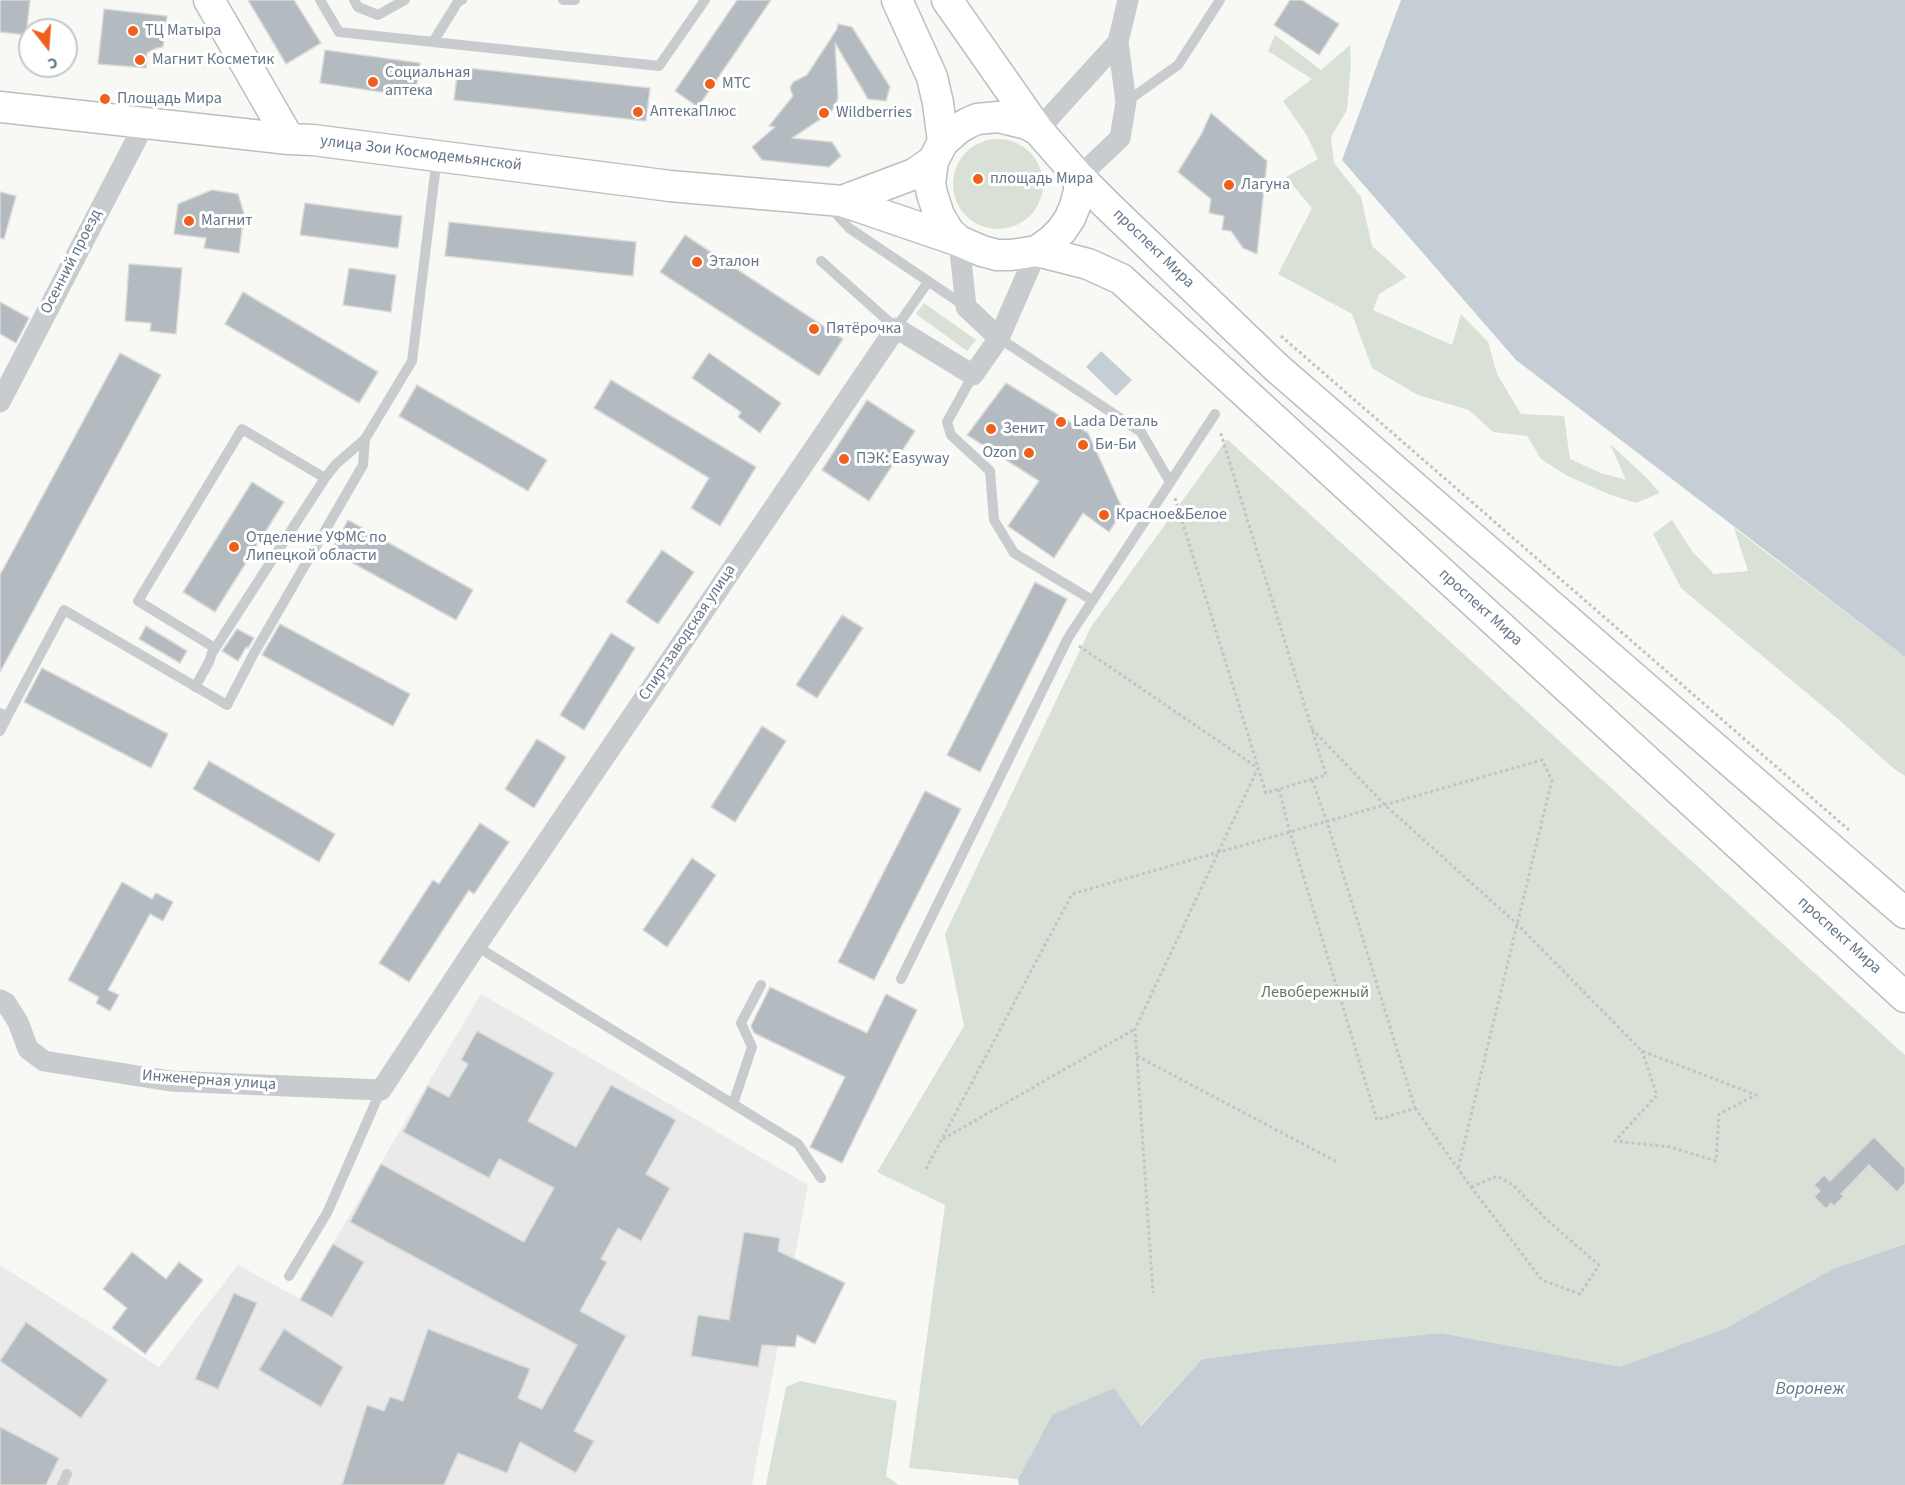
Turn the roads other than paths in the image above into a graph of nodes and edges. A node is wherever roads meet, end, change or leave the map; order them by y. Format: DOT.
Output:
graph roads {
  1 [pos="209,0"];
  2 [pos="320,0"];
  3 [pos="354,0"];
  4 [pos="405,0"];
  5 [pos="462,0"];
  6 [pos="563,0"];
  7 [pos="576,0"];
  8 [pos="705,0"];
  9 [pos="897,0"];
  10 [pos="947,0"];
  11 [pos="1128,0"];
  12 [pos="1220,0"];
  13 [pos="433,42"];
  14 [pos="1118,42"];
  15 [pos="1126,102"];
  16 [pos="0,107"];
  17 [pos="145,123"];
  18 [pos="1038,130"];
  19 [pos="289,139"];
  20 [pos="938,152"];
  21 [pos="437,157"];
  22 [pos="1080,177"];
  23 [pos="832,200"];
  24 [pos="959,241"];
  25 [pos="1037,251"];
  26 [pos="821,261"];
  27 [pos="928,282"];
  28 [pos="966,307"];
  29 [pos="896,328"];
  30 [pos="999,338"];
  31 [pos="973,375"];
  32 [pos="2,393"];
  33 [pos="1215,414"];
  34 [pos="365,439"];
  35 [pos="325,478"];
  36 [pos="1170,482"];
  37 [pos="1092,600"];
  38 [pos="215,648"];
  39 [pos="195,687"];
  40 [pos="4,715"];
  41 [pos="0,731"];
  42 [pos="1905,913"];
  43 [pos="476,946"];
  44 [pos="901,979"];
  45 [pos="761,985"];
  46 [pos="1905,997"];
  47 [pos="0,999"];
  48 [pos="381,1090"];
  49 [pos="733,1104"];
  50 [pos="821,1178"];
  51 [pos="289,1276"];
  52 [pos="67,1474"];
  53 [pos="62,1485"];
  1 -- 19 [label="main road"];
  2 -- 13 [label="lane"];
  3 -- 4 [label="lane"];
  5 -- 13 [label="lane"];
  6 -- 7 [label="lane"];
  8 -- 13 [label="lane"];
  9 -- 20 [label="main road"];
  10 -- 18 [label="main road"];
  11 -- 14 [label="street"];
  12 -- 15 [label="lane"];
  14 -- 15 [label="street"];
  14 -- 18 [label="street"];
  15 -- 22 [label="street"];
  16 -- 17 [label="main road, улица Зои Космодемьянской"];
  17 -- 19 [label="main road, улица Зои Космодемьянской"];
  17 -- 32 [label="street, Осенний проезд"];
  18 -- 20 [label="main road"];
  18 -- 22 [label="main road"];
  19 -- 21 [label="main road, улица Зои Космодемьянской"];
  20 -- 23 [label="main road, улица Зои Космодемьянской"];
  20 -- 24 [label="main road"];
  21 -- 23 [label="main road, улица Зои Космодемьянской"];
  21 -- 34 [label="lane"];
  22 -- 25 [label="main road"];
  22 -- 42 [label="main road, проспект Мира"];
  23 -- 24 [label="main road, улица Зои Космодемьянской"];
  23 -- 27 [label="lane"];
  24 -- 25 [label="main road"];
  24 -- 28 [label="street"];
  25 -- 30 [label="street"];
  25 -- 46 [label="main road, проспект Мира"];
  26 -- 29 [label="lane"];
  27 -- 28 [label="lane"];
  27 -- 29 [label="lane"];
  28 -- 30 [label="street"];
  29 -- 31 [label="street"];
  29 -- 43 [label="street, Спиртзаводская улица"];
  30 -- 31 [label="street"];
  30 -- 36 [label="lane"];
  31 -- 37 [label="lane"];
  33 -- 36 [label="lane"];
  34 -- 35 [label="lane"];
  34 -- 39 [label="lane"];
  35 -- 38 [label="lane"];
  35 -- 38 [label="lane"];
  36 -- 37 [label="lane"];
  37 -- 44 [label="lane"];
  38 -- 39 [label="lane"];
  39 -- 40 [label="lane"];
  40 -- 41 [label="lane"];
  43 -- 48 [label="street, Спиртзаводская улица"];
  43 -- 49 [label="lane"];
  45 -- 49 [label="lane"];
  47 -- 48 [label="street, Инженерная улица"];
  48 -- 51 [label="lane"];
  49 -- 50 [label="lane"];
  52 -- 53 [label="lane"];
}
